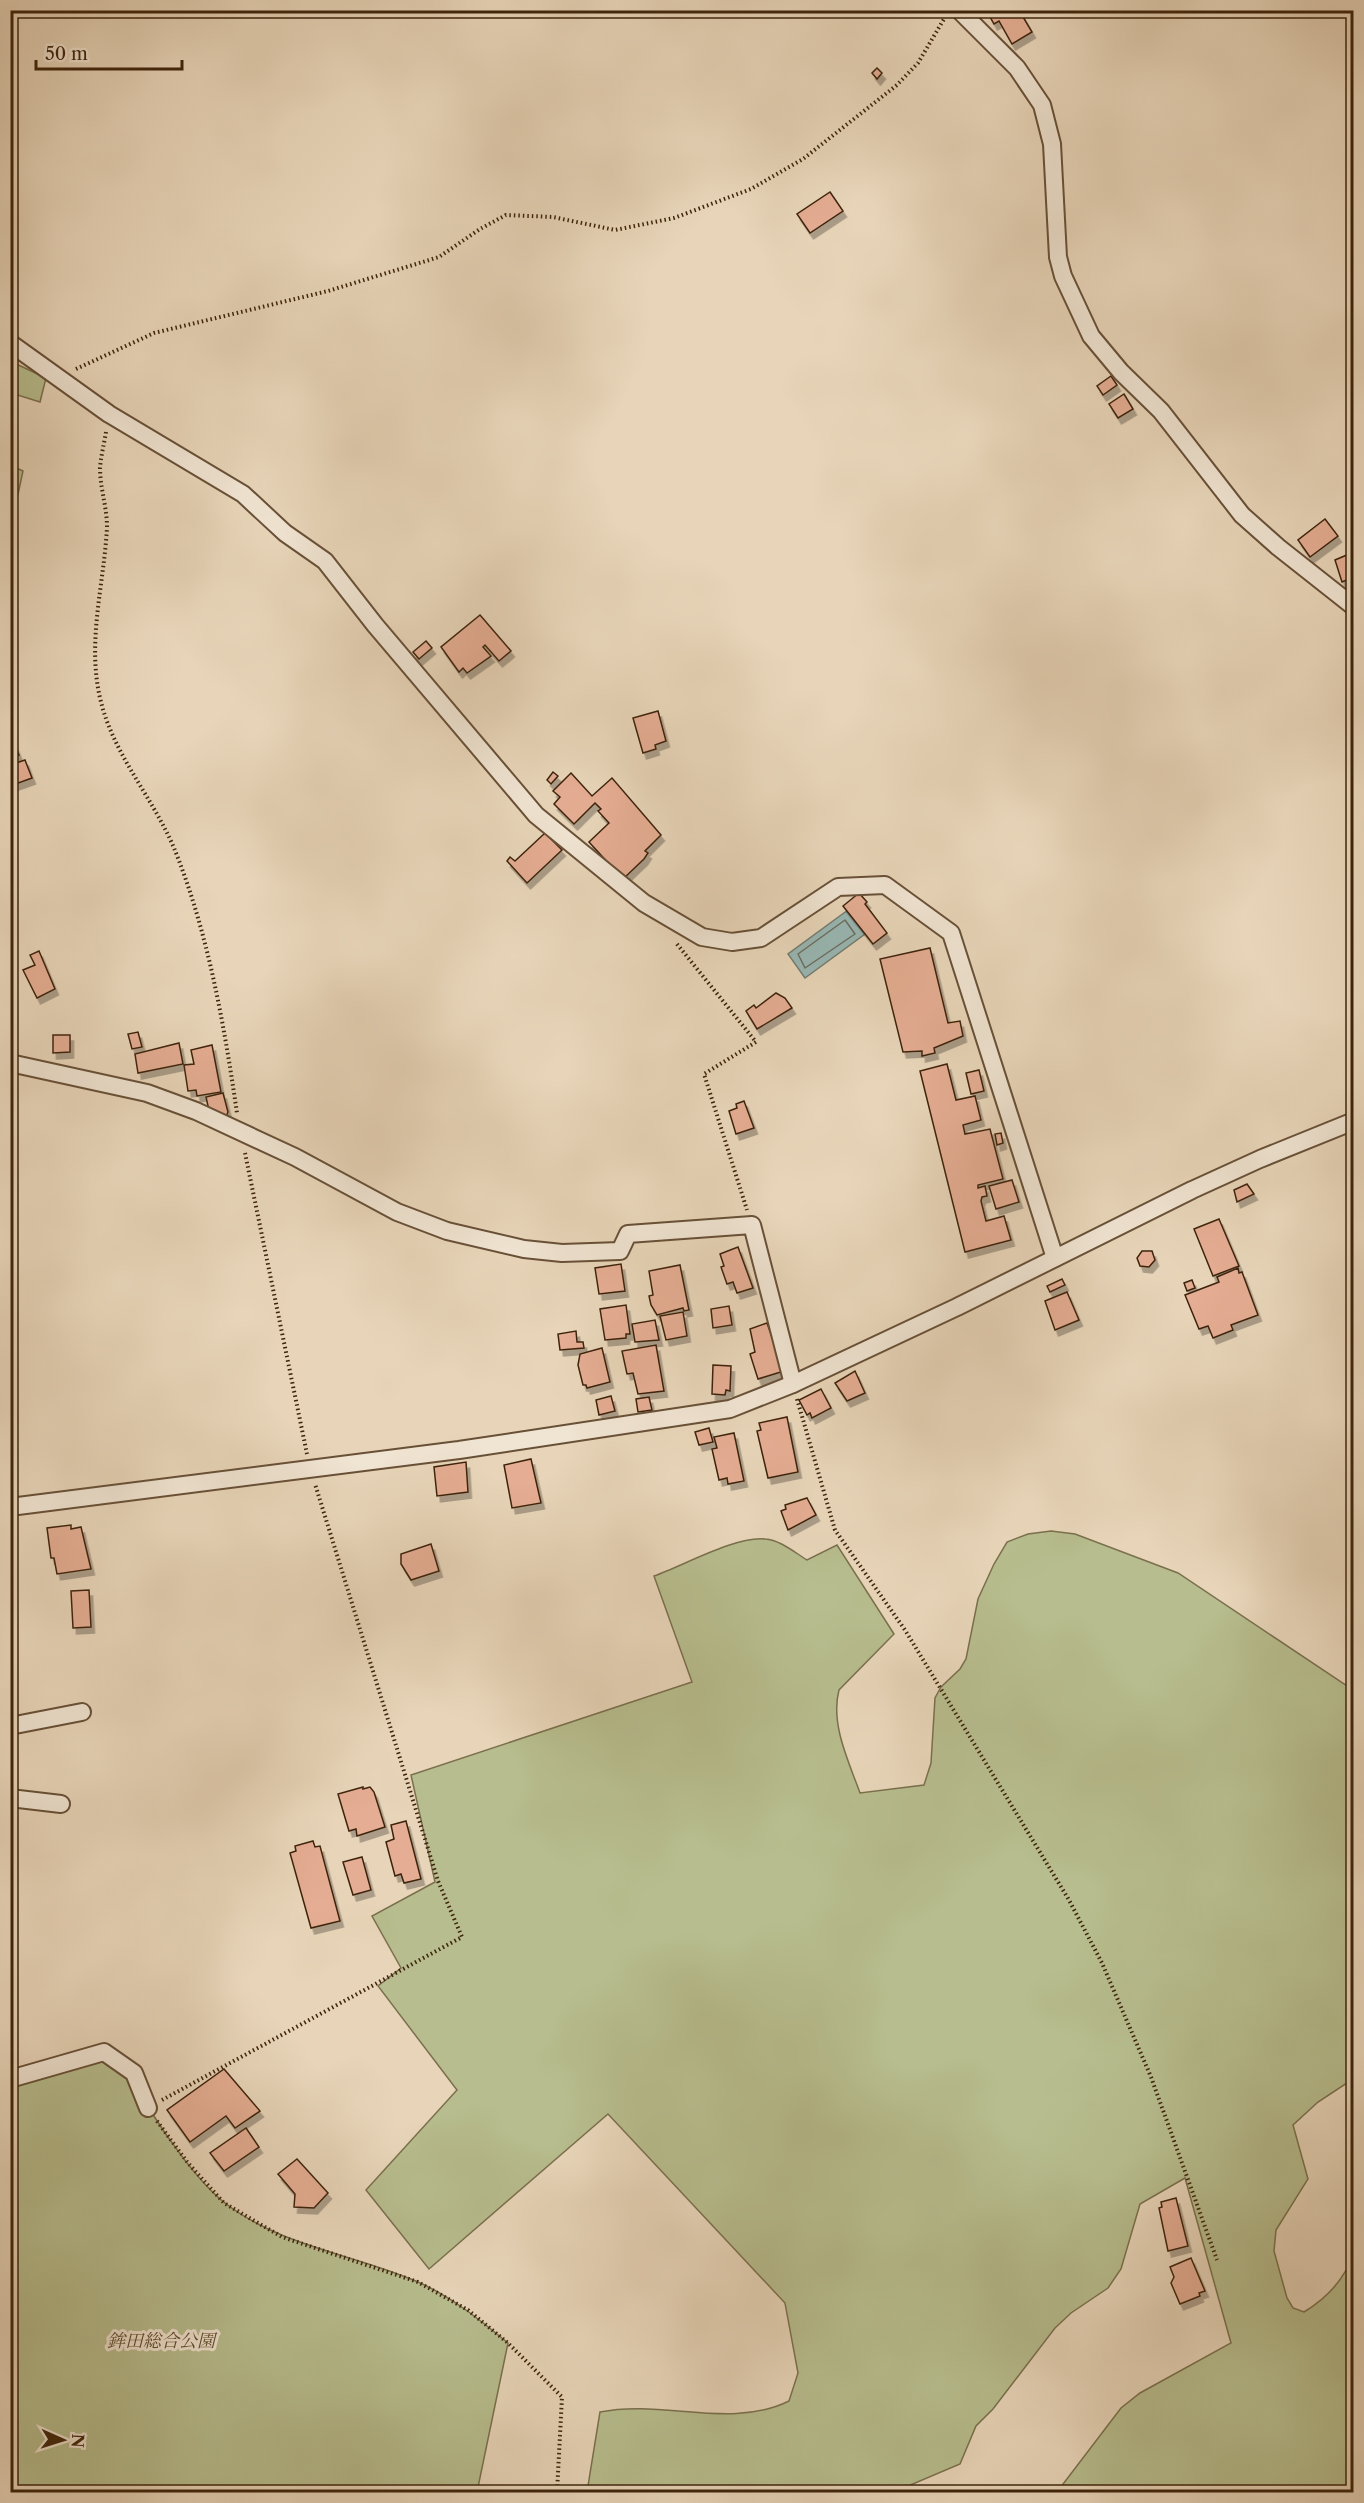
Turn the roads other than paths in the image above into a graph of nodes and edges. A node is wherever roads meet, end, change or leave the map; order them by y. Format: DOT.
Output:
graph roads {
  1 [pos="959,10"];
  2 [pos="10,343"];
  3 [pos="1353,607"];
  4 [pos="10,1063"];
  5 [pos="1353,1121"];
  6 [pos="1055,1258"];
  7 [pos="793,1384"];
  8 [pos="10,1507"];
  9 [pos="82,1712"];
  10 [pos="10,1726"];
  11 [pos="10,1798"];
  12 [pos="61,1804"];
  13 [pos="10,2079"];
  14 [pos="148,2108"];
  1 -- 3 [label="street"];
  2 -- 6 [label="street"];
  4 -- 7 [label="street"];
  5 -- 6 [label="street"];
  6 -- 7 [label="street"];
  7 -- 8 [label="street"];
  9 -- 10 [label="street"];
  11 -- 12 [label="street"];
  13 -- 14 [label="street"];
}
